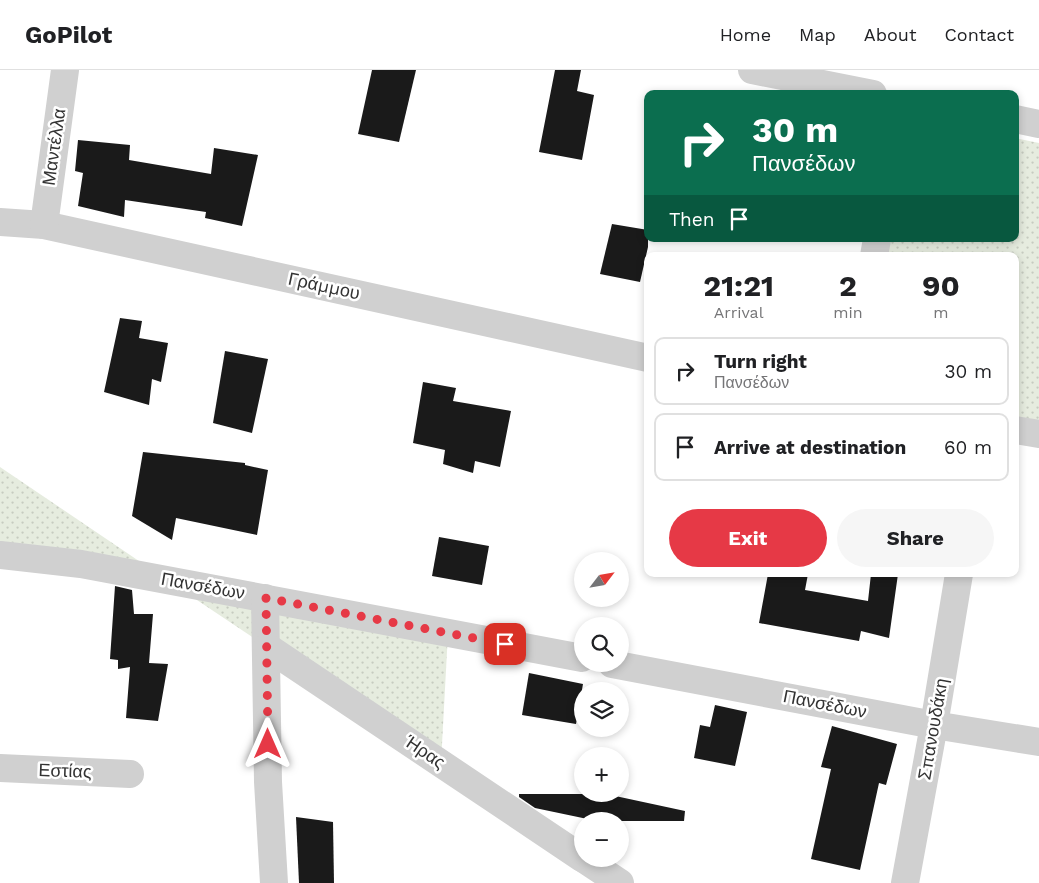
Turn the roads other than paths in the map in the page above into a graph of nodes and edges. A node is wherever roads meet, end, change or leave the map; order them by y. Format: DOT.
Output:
graph roads {
  1 [pos="65,70"];
  2 [pos="752,70"];
  3 [pos="853,90"];
  4 [pos="1019,121"];
  5 [pos="1039,124"];
  6 [pos="0,222"];
  7 [pos="44,224"];
  8 [pos="644,357"];
  9 [pos="1019,431"];
  10 [pos="1039,434"];
  11 [pos="0,555"];
  12 [pos="959,577"];
  13 [pos="266,598"];
  14 [pos="267,647"];
  15 [pos="574,656"];
  16 [pos="629,667"];
  17 [pos="934,725"];
  18 [pos="1039,742"];
  19 [pos="0,768"];
  20 [pos="130,774"];
  21 [pos="574,853"];
  22 [pos="582,867"];
  23 [pos="596,867"];
  24 [pos="274,883"];
  25 [pos="581,883"];
  26 [pos="620,883"];
  27 [pos="905,883"];
  1 -- 7 [label="street, Μαντέλλα"];
  2 -- 3 [label="street"];
  4 -- 5 [label="street"];
  6 -- 7 [label="street, Γράμμου"];
  7 -- 8 [label="street, Γράμμου"];
  9 -- 10 [label="street"];
  11 -- 13 [label="street, Πανσέδων"];
  12 -- 17 [label="street, Σπανουδάκη"];
  13 -- 14 [label="street"];
  13 -- 15 [label="street, Πανσέδων"];
  14 -- 21 [label="street, Ήρας"];
  14 -- 24 [label="street"];
  16 -- 17 [label="street, Πανσέδων"];
  17 -- 18 [label="street, Πανσέδων"];
  17 -- 27 [label="street, Σπανουδάκη"];
  19 -- 20 [label="street, Εστίας"];
  22 -- 25 [label="street"];
  23 -- 26 [label="street, Ήρας"];
}
